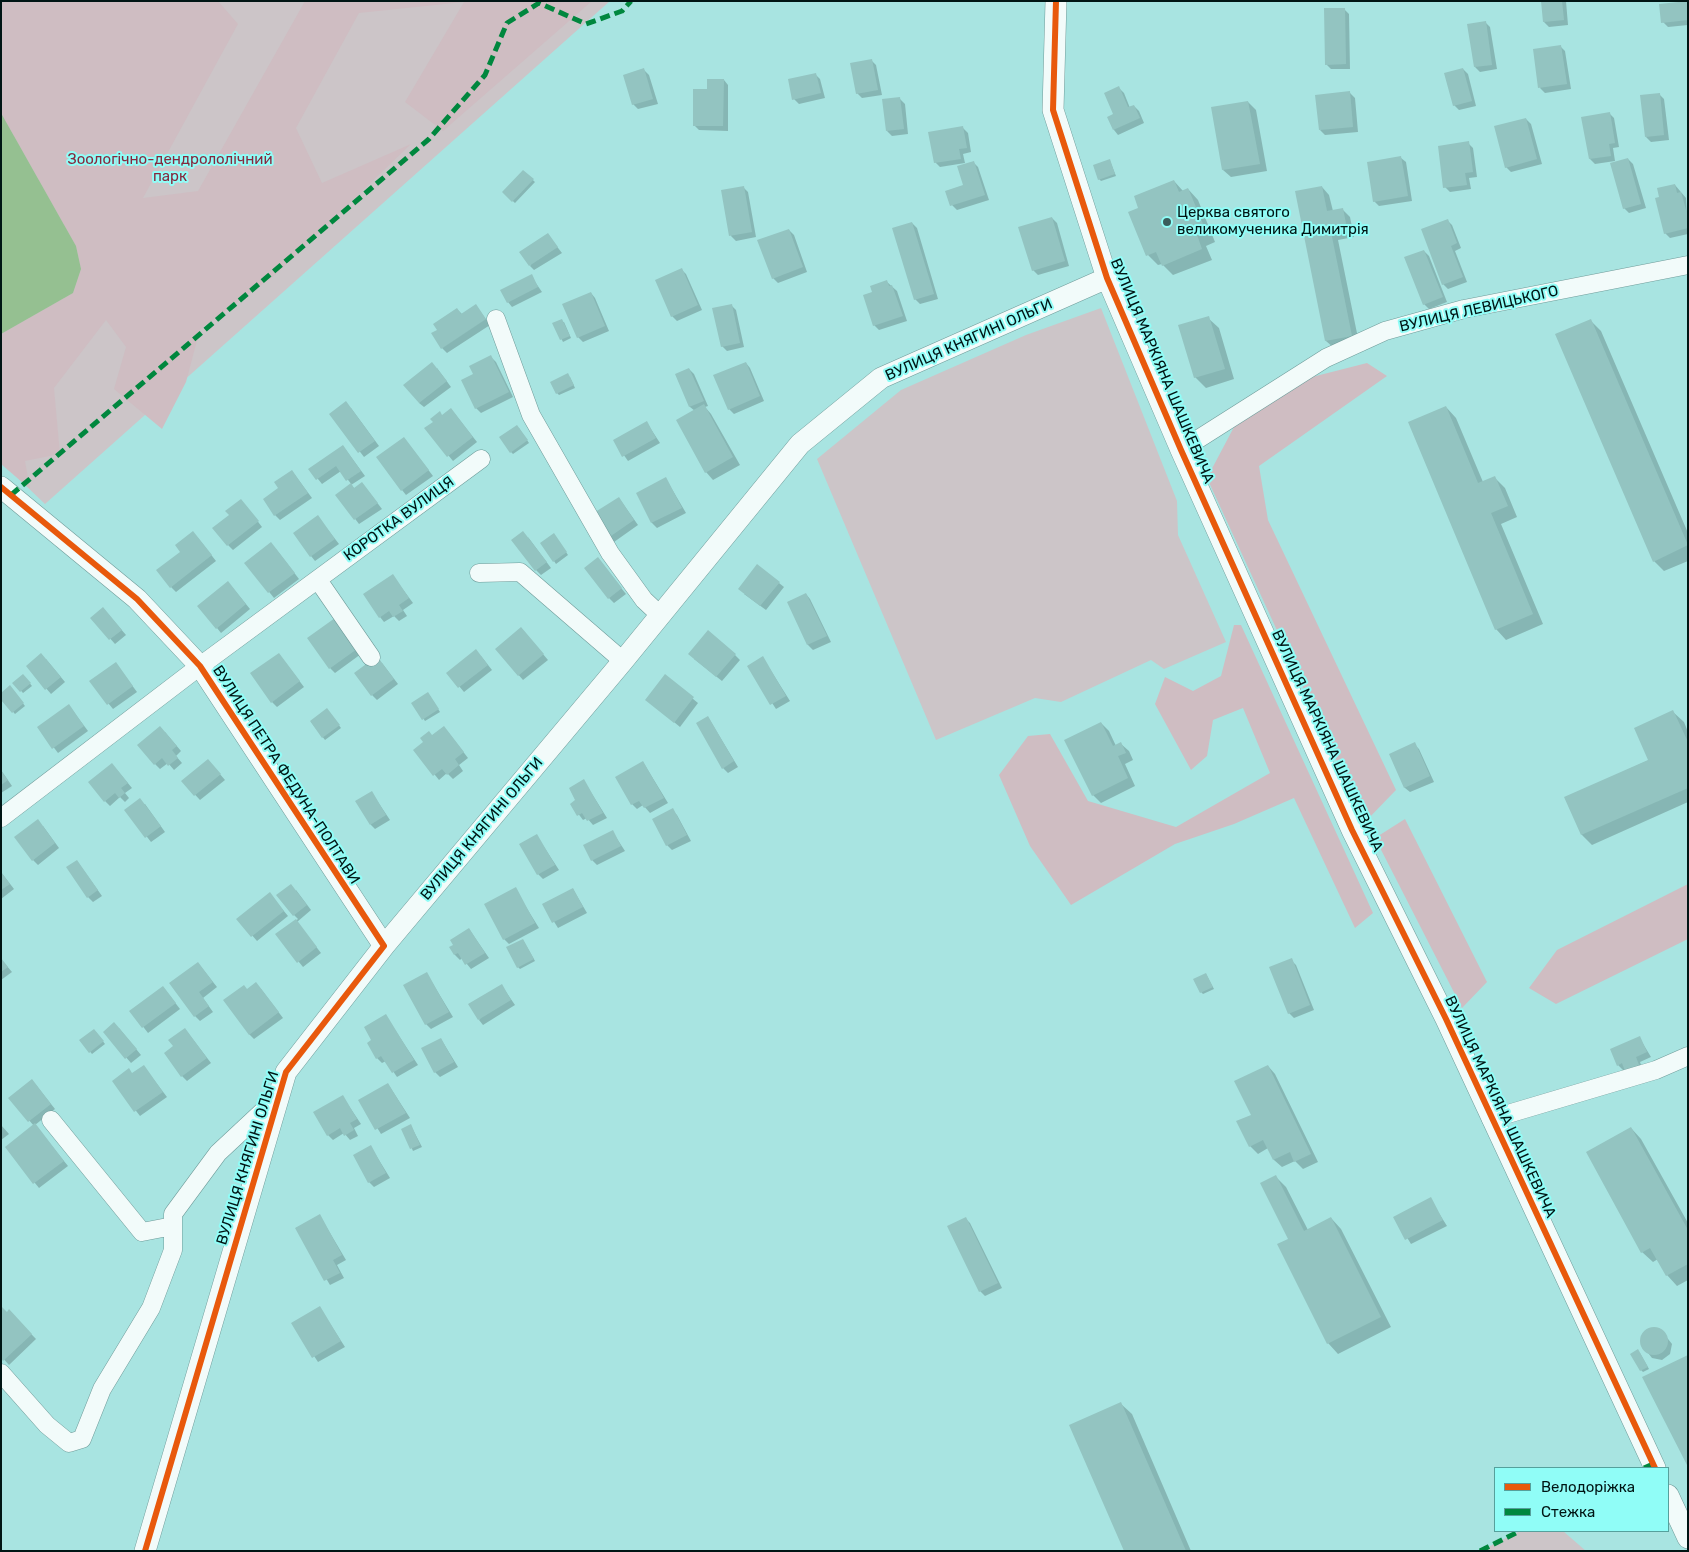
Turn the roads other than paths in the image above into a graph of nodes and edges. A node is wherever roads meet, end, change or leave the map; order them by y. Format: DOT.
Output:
graph roads {
  1 [pos="1056,1"];
  2 [pos="1688,265"];
  3 [pos="1107,278"];
  4 [pos="496,319"];
  5 [pos="1181,450"];
  6 [pos="481,459"];
  7 [pos="5,495"];
  8 [pos="479,573"];
  9 [pos="318,580"];
  10 [pos="660,615"];
  11 [pos="371,657"];
  12 [pos="622,661"];
  13 [pos="200,666"];
  14 [pos="1,818"];
  15 [pos="384,946"];
  16 [pos="1688,1056"];
  17 [pos="278,1097"];
  18 [pos="1491,1119"];
  19 [pos="50,1120"];
  20 [pos="173,1226"];
  21 [pos="1,1373"];
  22 [pos="1655,1467"];
  23 [pos="1669,1497"];
  24 [pos="1688,1538"];
  25 [pos="146,1551"];
  1 -- 3 [label="street, ВУЛИЦЯ МАРКІЯНА ШАШКЕВИЧА"];
  2 -- 5 [label="street, ВУЛИЦЯ ЛЕВИЦЬКОГО"];
  3 -- 5 [label="street, ВУЛИЦЯ МАРКІЯНА ШАШКЕВИЧА"];
  3 -- 10 [label="street, ВУЛИЦЯ КНЯГИНІ ОЛЬГИ"];
  4 -- 10 [label="street"];
  5 -- 18 [label="street, ВУЛИЦЯ МАРКІЯНА ШАШКЕВИЧА"];
  6 -- 9 [label="street, КОРОТКА ВУЛИЦЯ"];
  7 -- 13 [label="street, ВУЛИЦЯ ПЕТРА ФЕДУНА-ПОЛТАВИ"];
  8 -- 12 [label="street"];
  9 -- 11 [label="street"];
  9 -- 13 [label="street, КОРОТКА ВУЛИЦЯ"];
  10 -- 12 [label="street, ВУЛИЦЯ КНЯГИНІ ОЛЬГИ"];
  12 -- 15 [label="street, ВУЛИЦЯ КНЯГИНІ ОЛЬГИ"];
  13 -- 14 [label="street, КОРОТКА ВУЛИЦЯ"];
  13 -- 15 [label="street, ВУЛИЦЯ ПЕТРА ФЕДУНА-ПОЛТАВИ"];
  15 -- 17 [label="street, ВУЛИЦЯ КНЯГИНІ ОЛЬГИ"];
  16 -- 18 [label="street"];
  17 -- 20 [label="street, ВУЛИЦЯ КНЯГИНІ ОЛЬГИ"];
  17 -- 25 [label="street, ВУЛИЦЯ КНЯГИНІ ОЛЬГИ"];
  18 -- 22 [label="street, ВУЛИЦЯ МАРКІЯНА ШАШКЕВИЧА"];
  19 -- 20 [label="street"];
  20 -- 21 [label="street, ВУЛИЦЯ КНЯГИНІ ОЛЬГИ"];
  23 -- 24 [label="street"];
}
